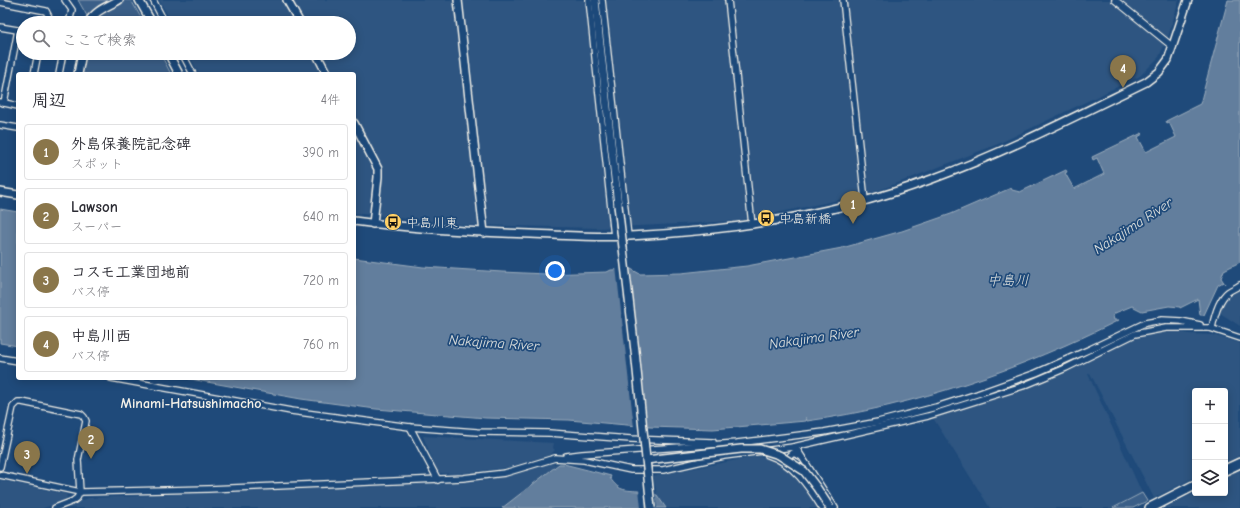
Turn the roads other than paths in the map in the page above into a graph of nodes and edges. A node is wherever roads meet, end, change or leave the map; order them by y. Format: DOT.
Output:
graph roads {
  1 [pos="65,0"];
  2 [pos="119,0"];
  3 [pos="139,0"];
  4 [pos="153,0"];
  5 [pos="287,0"];
  6 [pos="458,0"];
  7 [pos="588,0"];
  8 [pos="595,0"];
  9 [pos="602,0"];
  10 [pos="728,0"];
  11 [pos="844,0"];
  12 [pos="1115,0"];
  13 [pos="1188,0"];
  14 [pos="0,2"];
  15 [pos="48,16"];
  16 [pos="71,16"];
  17 [pos="92,16"];
  18 [pos="148,16"];
  19 [pos="161,16"];
  20 [pos="296,16"];
  21 [pos="0,27"];
  22 [pos="16,30"];
  23 [pos="16,47"];
  24 [pos="1173,47"];
  25 [pos="37,60"];
  26 [pos="62,60"];
  27 [pos="81,60"];
  28 [pos="172,60"];
  29 [pos="186,60"];
  30 [pos="320,60"];
  31 [pos="34,72"];
  32 [pos="59,72"];
  33 [pos="78,72"];
  34 [pos="178,72"];
  35 [pos="192,72"];
  36 [pos="327,72"];
  37 [pos="2,103"];
  38 [pos="16,106"];
  39 [pos="0,125"];
  40 [pos="356,127"];
  41 [pos="16,128"];
  42 [pos="0,192"];
  43 [pos="16,195"];
  44 [pos="865,200"];
  45 [pos="356,221"];
  46 [pos="373,224"];
  47 [pos="752,226"];
  48 [pos="484,233"];
  49 [pos="628,236"];
  50 [pos="614,237"];
  51 [pos="1240,285"];
  52 [pos="1212,328"];
  53 [pos="1240,338"];
  54 [pos="0,358"];
  55 [pos="16,361"];
  56 [pos="122,380"];
  57 [pos="410,426"];
  58 [pos="737,443"];
  59 [pos="793,447"];
  60 [pos="757,452"];
  61 [pos="555,458"];
  62 [pos="646,460"];
  63 [pos="1240,463"];
  64 [pos="806,464"];
  65 [pos="0,467"];
  66 [pos="793,469"];
  67 [pos="1228,469"];
  68 [pos="0,475"];
  69 [pos="438,480"];
  70 [pos="1192,487"];
  71 [pos="80,492"];
  72 [pos="55,508"];
  73 [pos="651,508"];
  74 [pos="822,508"];
  75 [pos="830,508"];
  76 [pos="835,508"];
  77 [pos="1150,508"];
  1 -- 16 [label="street"];
  2 -- 17 [label="street"];
  3 -- 18 [label="street"];
  4 -- 19 [label="street"];
  5 -- 20 [label="street"];
  6 -- 48 [label="street"];
  7 -- 50 [label="street"];
  8 -- 62 [label="street, bridge"];
  9 -- 49 [label="street"];
  10 -- 47 [label="street"];
  11 -- 44 [label="street"];
  12 -- 24 [label="street"];
  13 -- 24 [label="street"];
  14 -- 15 [label="street"];
  21 -- 22 [label="street"];
  23 -- 37 [label="street"];
  24 -- 44 [label="street"];
  25 -- 31 [label="street"];
  26 -- 32 [label="street"];
  27 -- 33 [label="street"];
  28 -- 34 [label="street"];
  29 -- 35 [label="street"];
  30 -- 36 [label="street"];
  37 -- 38 [label="street"];
  39 -- 41 [label="street"];
  40 -- 46 [label="street"];
  42 -- 43 [label="street"];
  44 -- 47 [label="street"];
  45 -- 46 [label="street"];
  46 -- 48 [label="street"];
  47 -- 49 [label="street"];
  48 -- 50 [label="street"];
  49 -- 50 [label="street"];
  51 -- 52 [label="street"];
  52 -- 53 [label="street"];
  52 -- 58 [label="street"];
  52 -- 59 [label="street"];
  54 -- 55 [label="street"];
  56 -- 57 [label="street"];
  57 -- 58 [label="street"];
  57 -- 69 [label="street"];
  58 -- 61 [label="street"];
  59 -- 60 [label="street"];
  59 -- 64 [label="street"];
  60 -- 61 [label="street"];
  60 -- 66 [label="street"];
  61 -- 69 [label="street"];
  62 -- 73 [label="street, bridge"];
  62 -- 75 [label="street, bridge"];
  63 -- 67 [label="main road"];
  64 -- 66 [label="street"];
  64 -- 76 [label="street"];
  65 -- 71 [label="street"];
  66 -- 74 [label="street"];
  68 -- 71 [label="street"];
  69 -- 71 [label="street"];
  70 -- 77 [label="main road"];
  71 -- 72 [label="street"];
}
